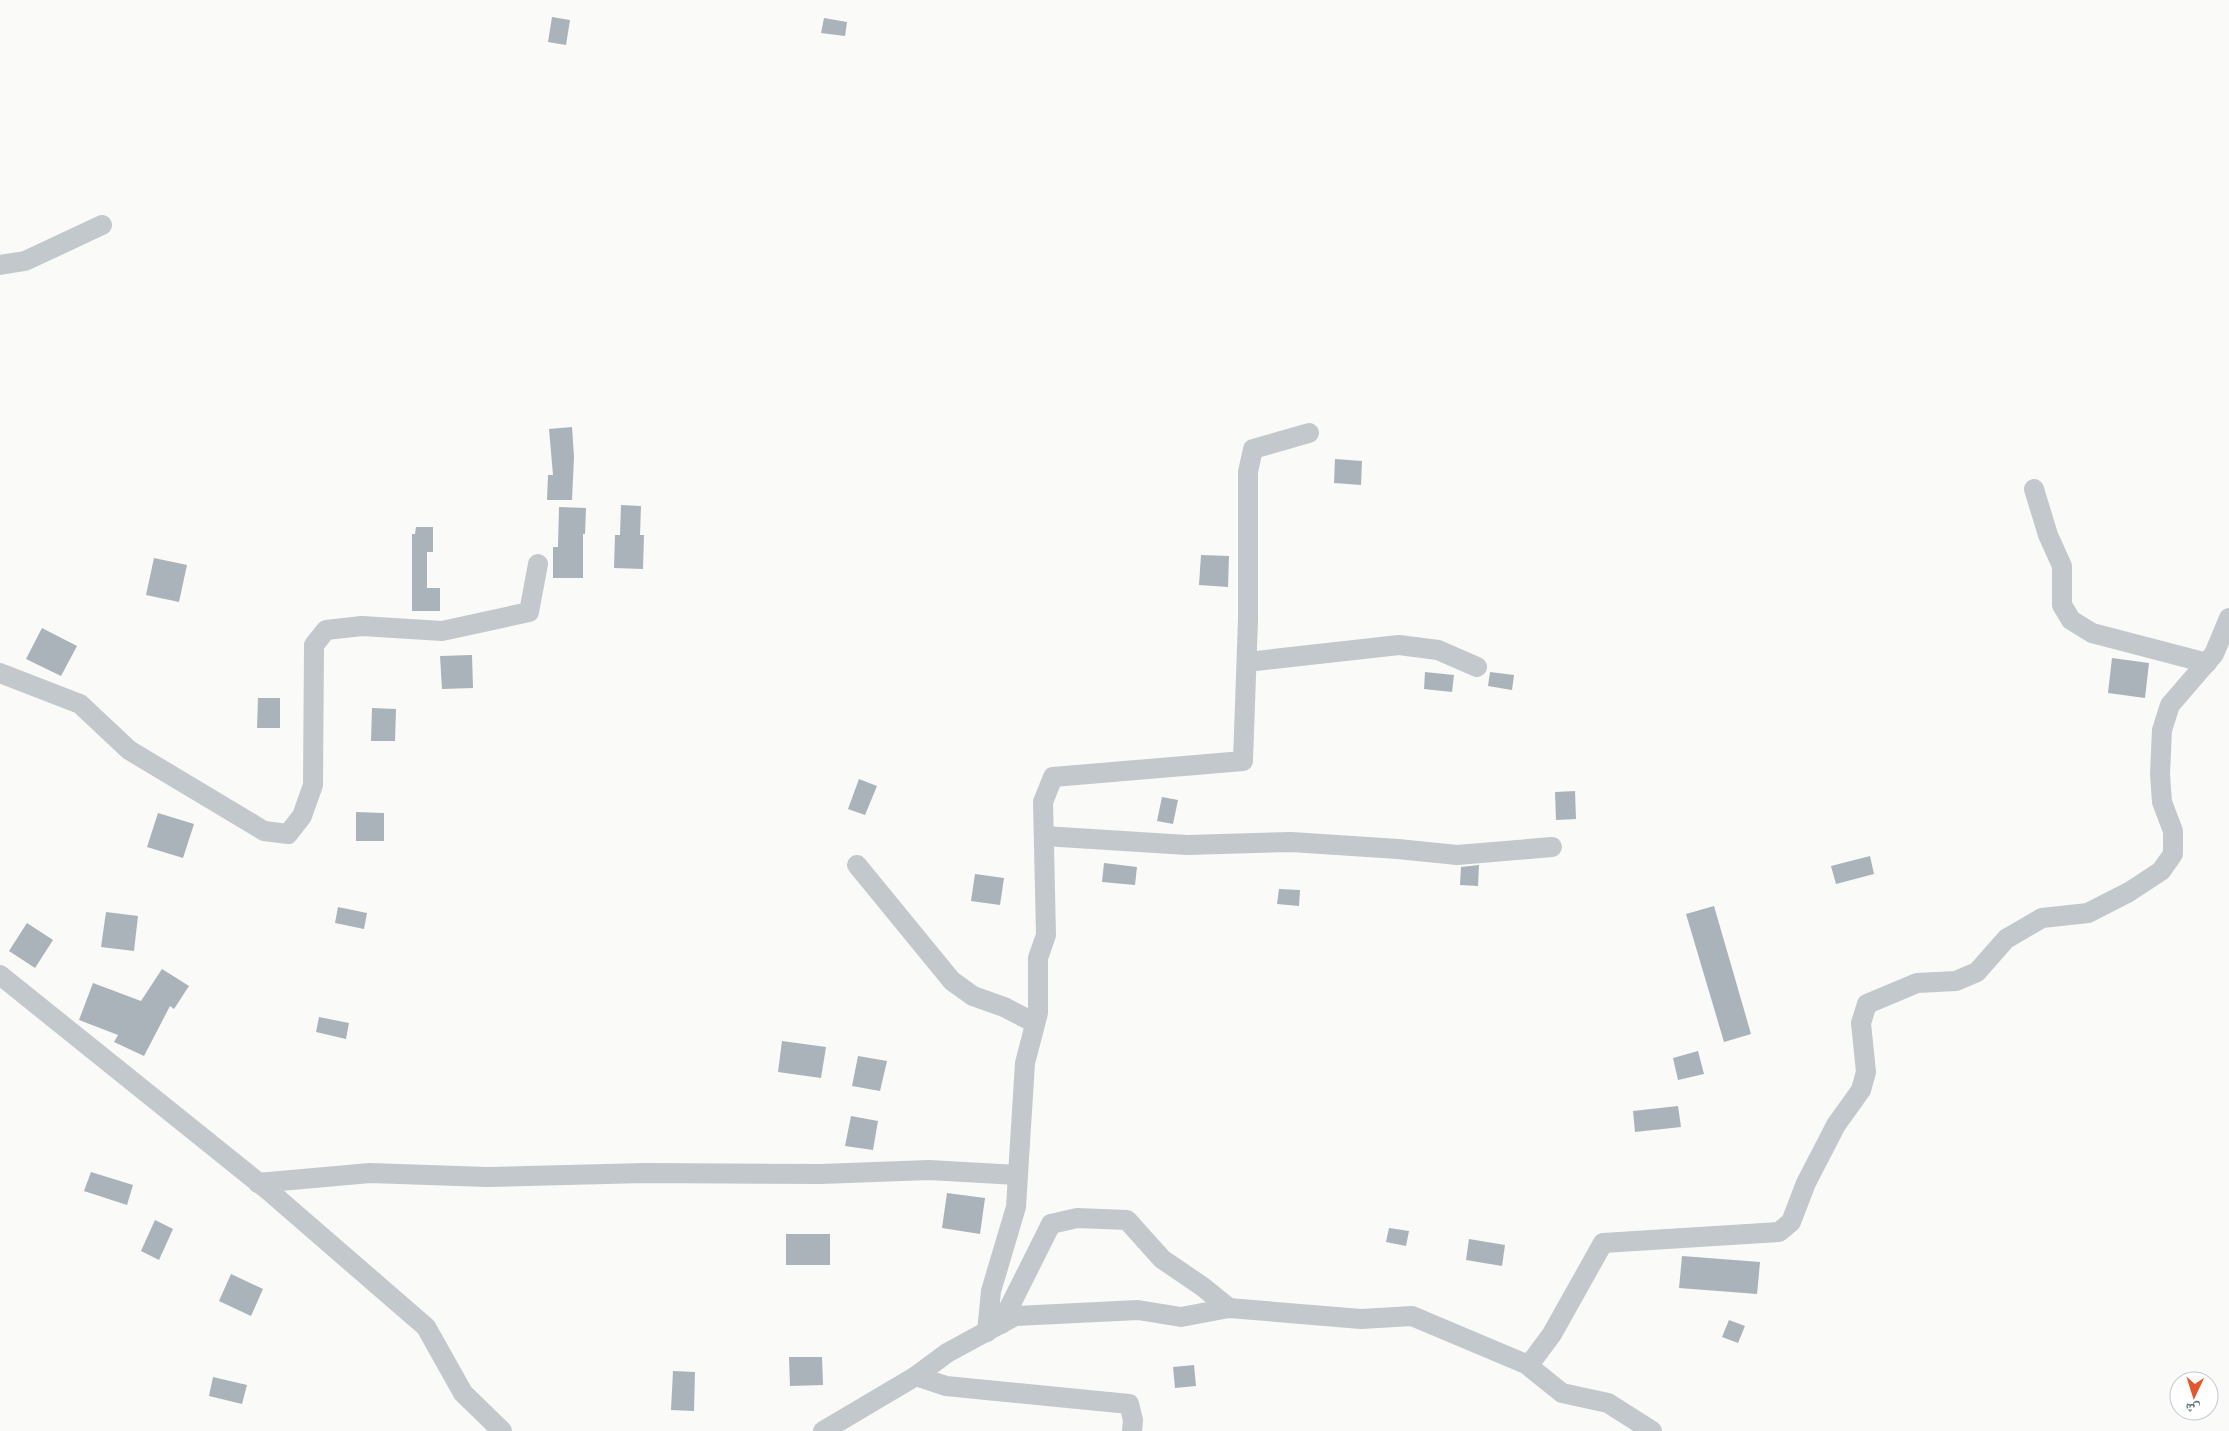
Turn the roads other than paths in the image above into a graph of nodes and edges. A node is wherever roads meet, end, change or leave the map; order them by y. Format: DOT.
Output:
graph roads {
  1 [pos="102,225"];
  2 [pos="0,265"];
  3 [pos="1309,433"];
  4 [pos="2034,489"];
  5 [pos="538,564"];
  6 [pos="2229,618"];
  7 [pos="1247,662"];
  8 [pos="2207,663"];
  9 [pos="1477,667"];
  10 [pos="0,673"];
  11 [pos="1044,836"];
  12 [pos="1552,847"];
  13 [pos="857,865"];
  14 [pos="0,975"];
  15 [pos="1035,1023"];
  16 [pos="1017,1175"];
  17 [pos="258,1183"];
  18 [pos="1229,1308"];
  19 [pos="994,1328"];
  20 [pos="1529,1366"];
  21 [pos="916,1376"];
  22 [pos="502,1431"];
  23 [pos="823,1431"];
  24 [pos="1132,1431"];
  25 [pos="1652,1431"];
  1 -- 2 [label="street"];
  3 -- 7 [label="street"];
  4 -- 8 [label="street"];
  5 -- 10 [label="street"];
  6 -- 8 [label="street"];
  7 -- 9 [label="street"];
  7 -- 11 [label="street"];
  8 -- 20 [label="street"];
  11 -- 12 [label="street"];
  11 -- 15 [label="street"];
  13 -- 15 [label="street"];
  14 -- 17 [label="street"];
  15 -- 16 [label="street"];
  16 -- 17 [label="street"];
  16 -- 19 [label="street"];
  17 -- 22 [label="street"];
  18 -- 19 [label="street"];
  18 -- 19 [label="street"];
  18 -- 20 [label="street"];
  19 -- 21 [label="street"];
  20 -- 25 [label="street"];
  21 -- 23 [label="street"];
  21 -- 24 [label="street"];
}
